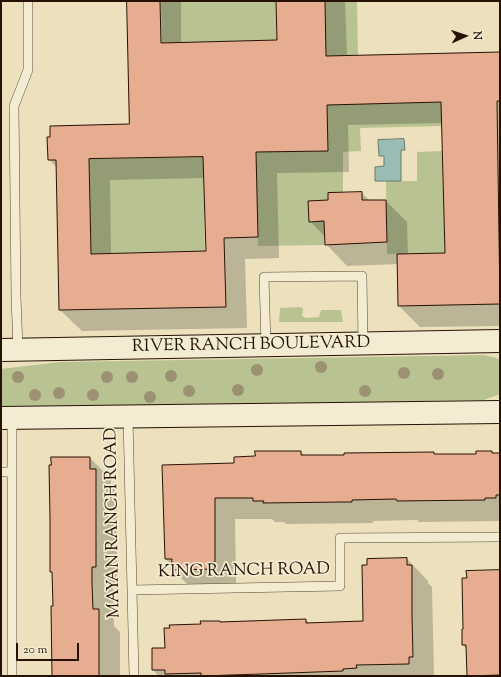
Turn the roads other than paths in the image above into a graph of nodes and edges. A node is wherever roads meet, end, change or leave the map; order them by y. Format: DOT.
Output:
graph roads {
  1 [pos="28,1"];
  2 [pos="500,341"];
  3 [pos="363,344"];
  4 [pos="266,345"];
  5 [pos="10,349"];
  6 [pos="500,412"];
  7 [pos="128,416"];
  8 [pos="6,418"];
  9 [pos="1,472"];
  10 [pos="11,472"];
  11 [pos="500,538"];
  12 [pos="132,590"];
  13 [pos="12,676"];
  14 [pos="134,676"];
  1 -- 5 [label="lane"];
  2 -- 3 [label="street, RIVER RANCH BOULEVARD"];
  3 -- 4 [label="street, RIVER RANCH BOULEVARD"];
  3 -- 4 [label="lane"];
  4 -- 5 [label="street, RIVER RANCH BOULEVARD"];
  6 -- 7 [label="street"];
  7 -- 8 [label="street"];
  7 -- 12 [label="lane, MAYAN RANCH ROAD"];
  8 -- 10 [label="lane"];
  9 -- 10 [label="lane"];
  10 -- 13 [label="lane"];
  11 -- 12 [label="lane, KING RANCH ROAD"];
  12 -- 14 [label="lane, MAYAN RANCH ROAD"];
}
